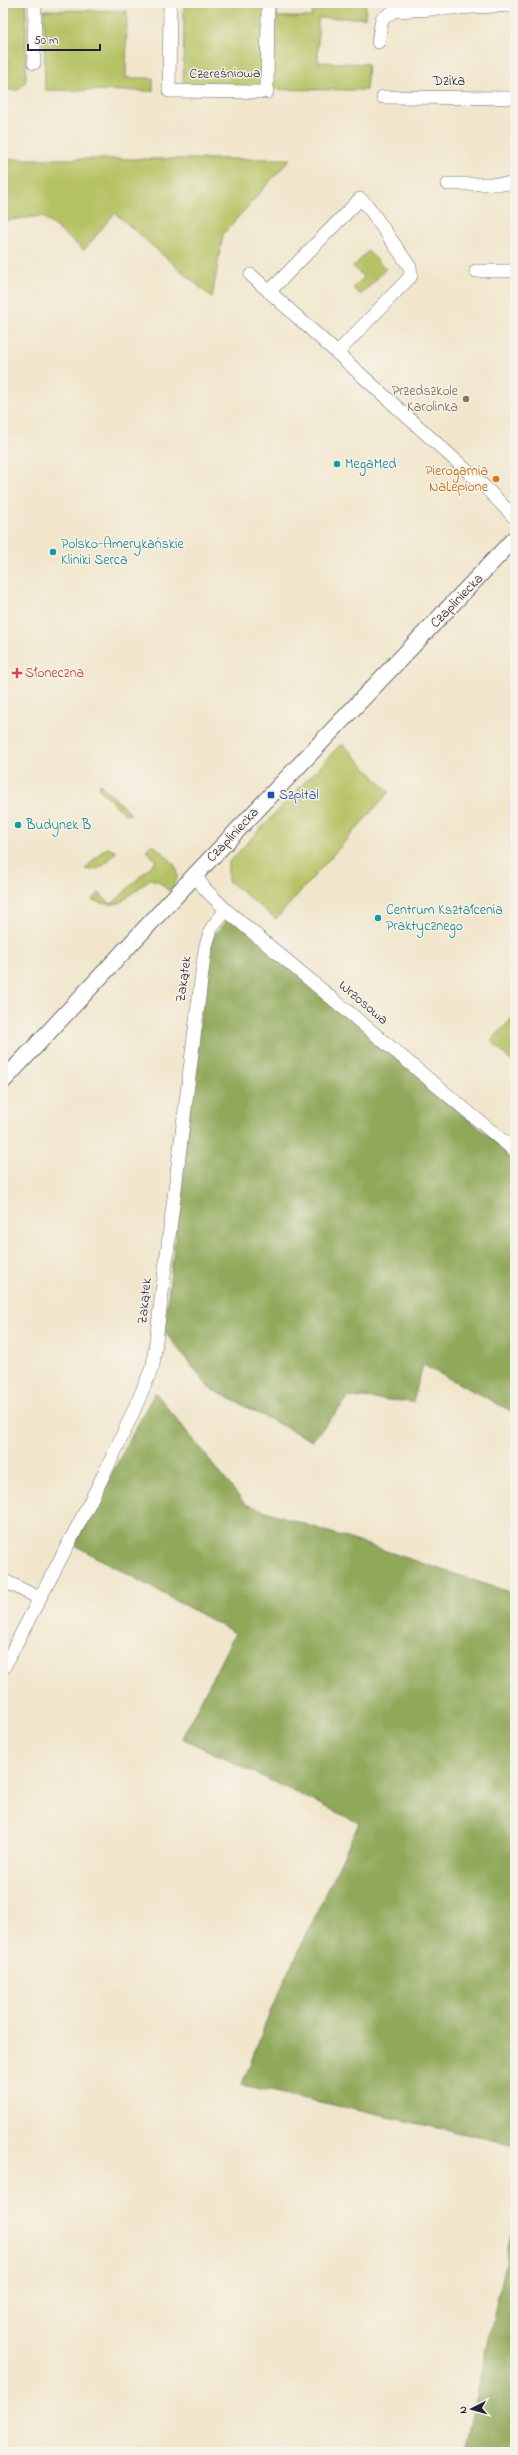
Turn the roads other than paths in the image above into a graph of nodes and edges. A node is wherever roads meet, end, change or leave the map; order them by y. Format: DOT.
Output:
graph roads {
  1 [pos="35,3"];
  2 [pos="170,3"];
  3 [pos="268,3"];
  4 [pos="515,5"];
  5 [pos="378,42"];
  6 [pos="34,63"];
  7 [pos="383,97"];
  8 [pos="515,98"];
  9 [pos="448,184"];
  10 [pos="515,184"];
  11 [pos="476,271"];
  12 [pos="515,271"];
  13 [pos="251,275"];
  14 [pos="269,292"];
  15 [pos="337,353"];
  16 [pos="515,518"];
  17 [pos="515,538"];
  18 [pos="195,875"];
  19 [pos="226,910"];
  20 [pos="3,1081"];
  21 [pos="515,1151"];
  22 [pos="3,1580"];
  23 [pos="39,1598"];
  24 [pos="3,1669"];
  1 -- 6 [label="street"];
  2 -- 3 [label="street, Czereśniowa"];
  4 -- 5 [label="street"];
  7 -- 8 [label="street, Dzika"];
  9 -- 10 [label="street"];
  11 -- 12 [label="street"];
  13 -- 14 [label="street"];
  14 -- 15 [label="street"];
  14 -- 15 [label="street"];
  15 -- 16 [label="street"];
  17 -- 18 [label="main road, Czapliniecka"];
  18 -- 19 [label="street, Wrzosowa"];
  18 -- 20 [label="main road, Czapliniecka"];
  19 -- 21 [label="street, Wrzosowa"];
  19 -- 23 [label="street, Zakątek"];
  22 -- 23 [label="street"];
  23 -- 24 [label="street, Zakątek"];
}
